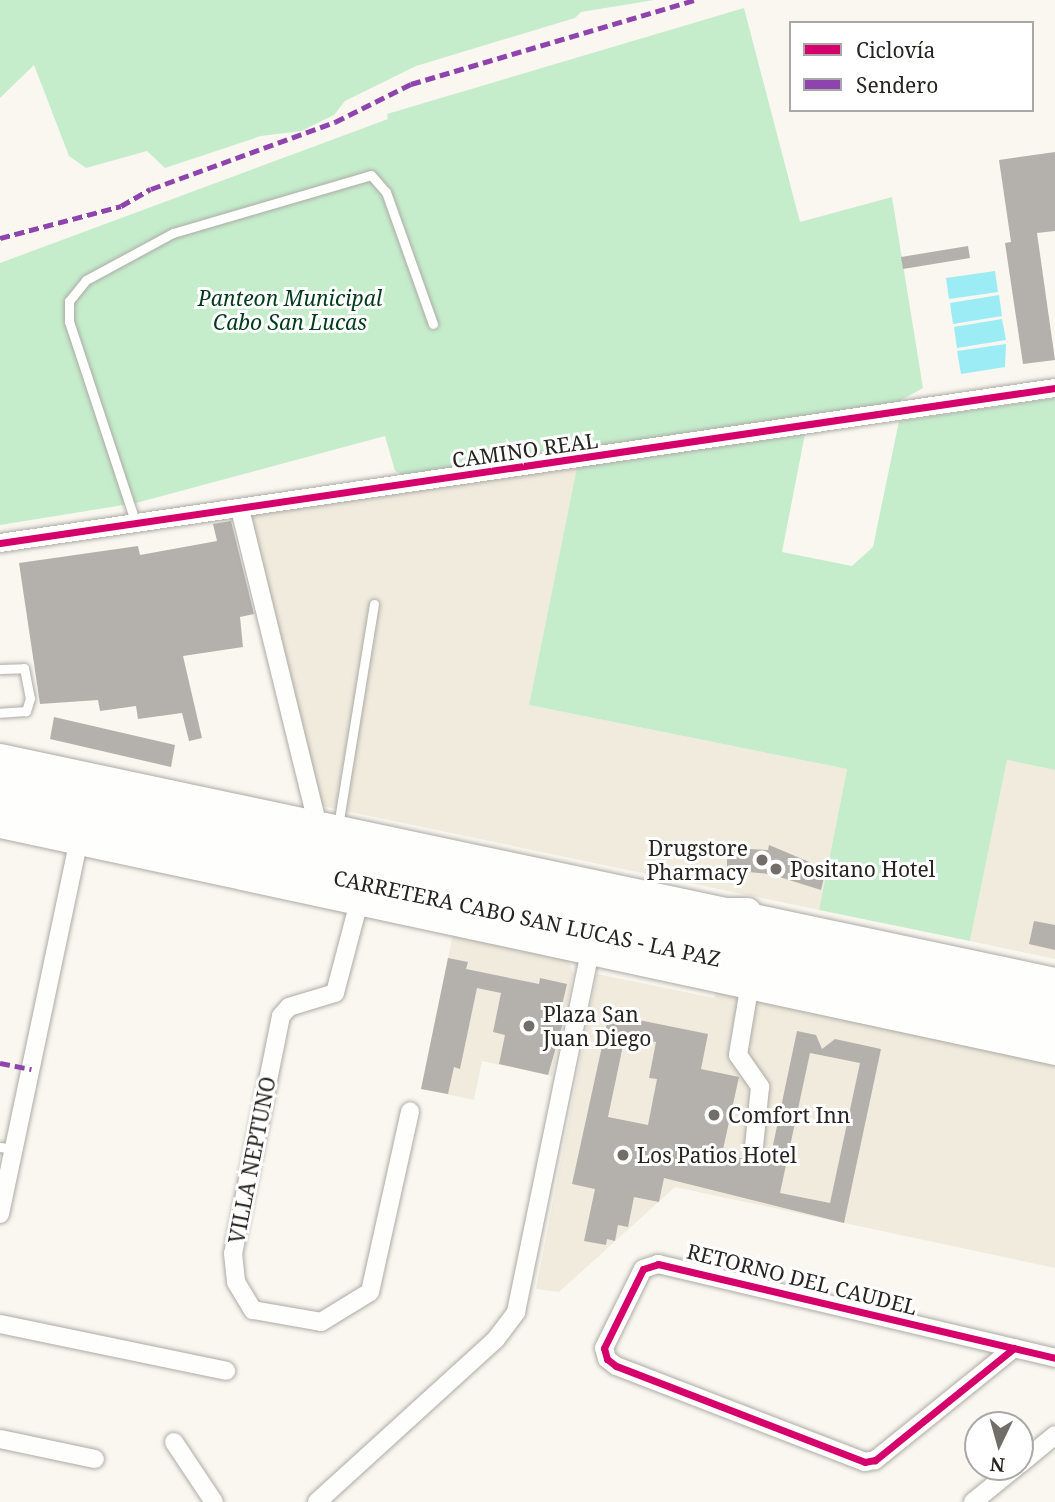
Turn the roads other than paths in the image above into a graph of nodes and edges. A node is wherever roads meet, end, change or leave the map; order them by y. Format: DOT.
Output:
graph roads {
  1 [pos="433,324"];
  2 [pos="1055,388"];
  3 [pos="240,509"];
  4 [pos="136,524"];
  5 [pos="0,544"];
  6 [pos="374,604"];
  7 [pos="0,668"];
  8 [pos="0,713"];
  9 [pos="0,755"];
  10 [pos="0,778"];
  11 [pos="0,806"];
  12 [pos="328,825"];
  13 [pos="0,826"];
  14 [pos="78,843"];
  15 [pos="495,862"];
  16 [pos="359,902"];
  17 [pos="621,911"];
  18 [pos="747,913"];
  19 [pos="590,951"];
  20 [pos="1055,979"];
  21 [pos="749,989"];
  22 [pos="1055,1002"];
  23 [pos="950,1007"];
  24 [pos="1055,1030"];
  25 [pos="1055,1052"];
  26 [pos="410,1111"];
  27 [pos="754,1147"];
  28 [pos="7,1148"];
  29 [pos="0,1214"];
  30 [pos="0,1324"];
  31 [pos="1014,1348"];
  32 [pos="1055,1358"];
  33 [pos="226,1371"];
  34 [pos="1055,1435"];
  35 [pos="0,1439"];
  36 [pos="174,1441"];
  37 [pos="1034,1452"];
  38 [pos="95,1459"];
  39 [pos="999,1481"];
  40 [pos="214,1502"];
  41 [pos="317,1502"];
  42 [pos="973,1502"];
  1 -- 4 [label="lane"];
  2 -- 3 [label="street, CAMINO REAL"];
  3 -- 4 [label="street, CAMINO REAL"];
  3 -- 12 [label="street"];
  4 -- 5 [label="street, CAMINO REAL"];
  6 -- 12 [label="lane"];
  7 -- 8 [label="lane"];
  9 -- 12 [label="main road"];
  10 -- 17 [label="highway, CARRETERA CABO SAN LUCAS - LA PAZ"];
  11 -- 23 [label="highway, CARRETERA CABO SAN LUCAS - LA PAZ"];
  12 -- 15 [label="main road"];
  13 -- 14 [label="main road"];
  14 -- 16 [label="main road"];
  14 -- 28 [label="street"];
  15 -- 17 [label="highway"];
  15 -- 18 [label="main road"];
  16 -- 19 [label="main road"];
  16 -- 26 [label="street, VILLA NEPTUNO"];
  17 -- 18 [label="highway"];
  17 -- 22 [label="highway, CARRETERA CABO SAN LUCAS - LA PAZ"];
  18 -- 20 [label="main road"];
  19 -- 21 [label="main road"];
  19 -- 41 [label="street"];
  21 -- 25 [label="main road"];
  21 -- 27 [label="street"];
  23 -- 24 [label="highway, CARRETERA CABO SAN LUCAS - LA PAZ"];
  23 -- 25 [label="highway"];
  28 -- 29 [label="street"];
  30 -- 33 [label="street"];
  31 -- 31 [label="street, RETORNO DEL CAUDEL"];
  31 -- 32 [label="street, RETORNO DEL CAUDEL"];
  34 -- 37 [label="street"];
  35 -- 38 [label="street"];
  36 -- 40 [label="street"];
  39 -- 42 [label="street"];
}
